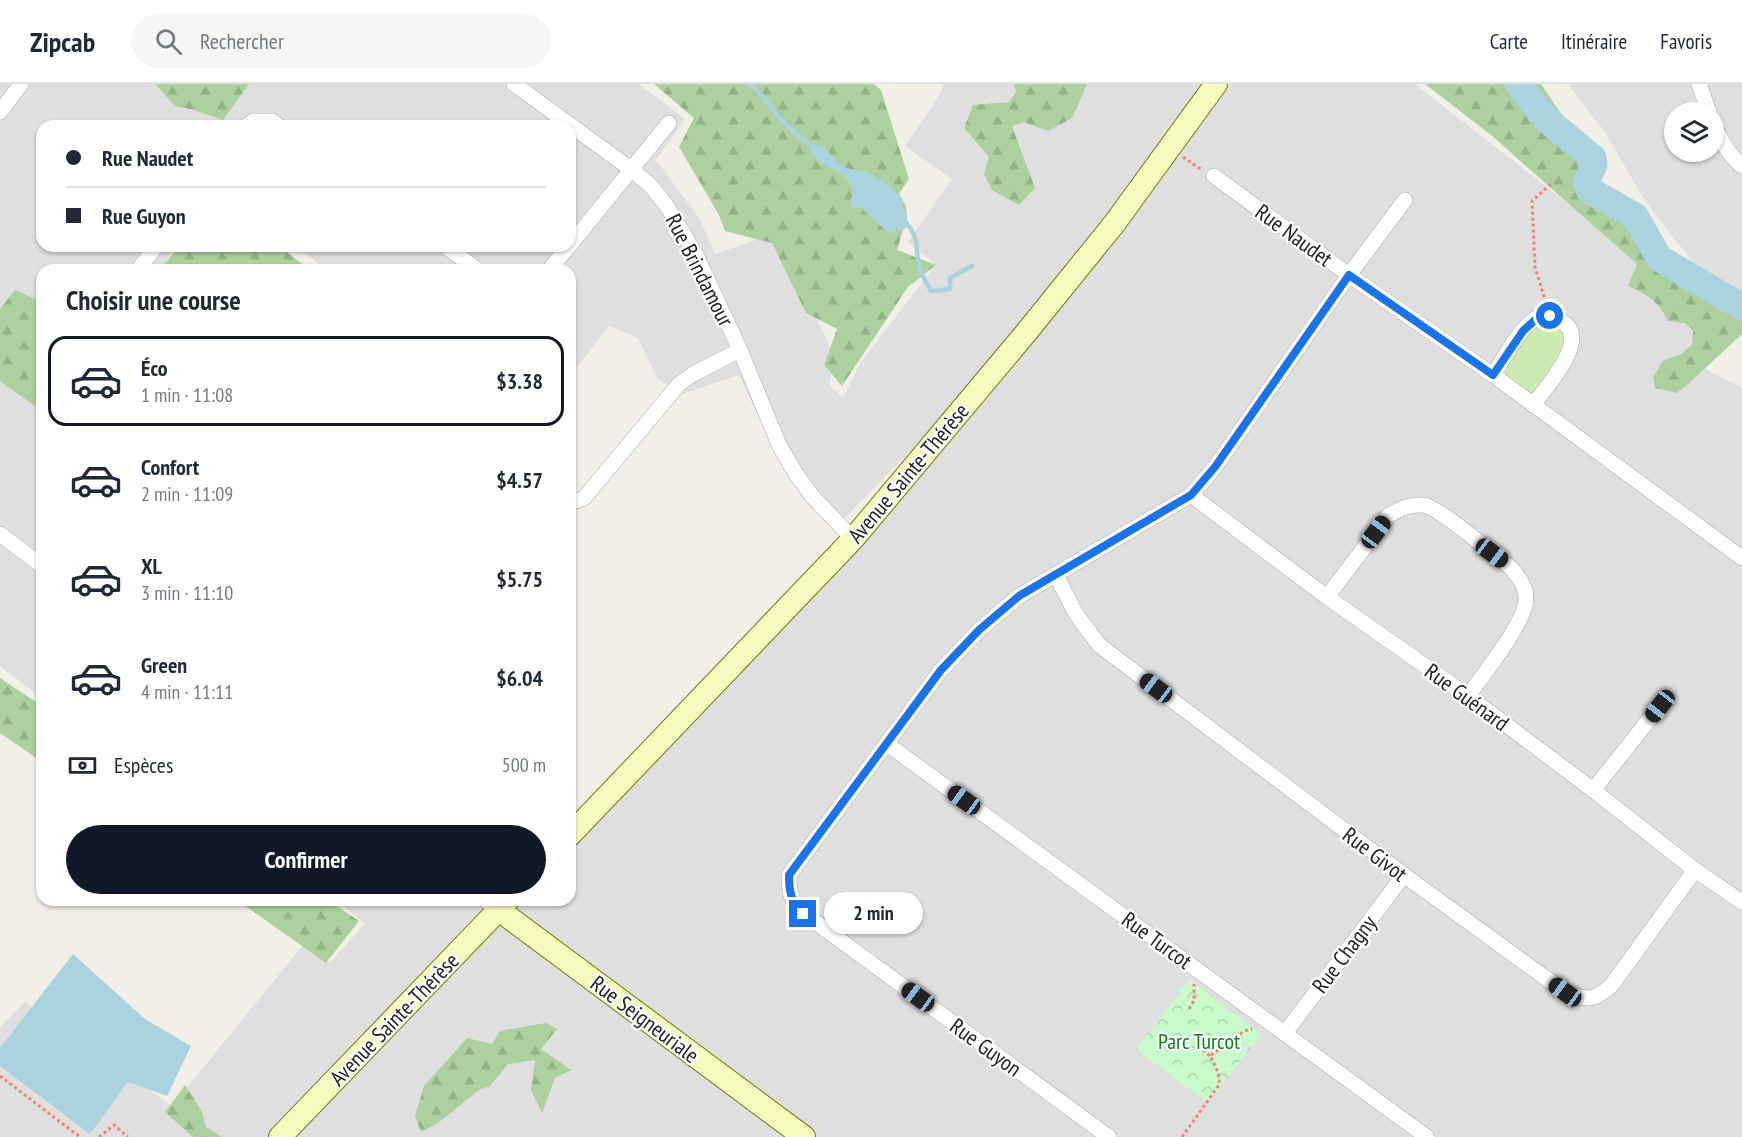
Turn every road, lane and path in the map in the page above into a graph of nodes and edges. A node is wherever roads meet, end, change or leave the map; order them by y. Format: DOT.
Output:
graph roads {
  1 [pos="21,84"];
  2 [pos="514,84"];
  3 [pos="1216,84"];
  4 [pos="1699,84"];
  5 [pos="1706,102"];
  6 [pos="0,112"];
  7 [pos="563,120"];
  8 [pos="669,123"];
  9 [pos="576,129"];
  10 [pos="1724,144"];
  11 [pos="1170,147"];
  12 [pos="1742,166"];
  13 [pos="632,170"];
  14 [pos="1214,176"];
  15 [pos="1553,182"];
  16 [pos="1405,200"];
  17 [pos="576,238"];
  18 [pos="453,252"];
  19 [pos="564,252"];
  20 [pos="470,264"];
  21 [pos="554,264"];
  22 [pos="1349,275"];
  23 [pos="1550,316"];
  24 [pos="740,351"];
  25 [pos="1493,375"];
  26 [pos="1533,405"];
  27 [pos="1191,495"];
  28 [pos="576,501"];
  29 [pos="0,534"];
  30 [pos="853,539"];
  31 [pos="1742,558"];
  32 [pos="36,561"];
  33 [pos="1056,575"];
  34 [pos="1327,597"];
  35 [pos="1468,696"];
  36 [pos="1660,706"];
  37 [pos="887,744"];
  38 [pos="1593,790"];
  39 [pos="576,829"];
  40 [pos="1695,870"];
  41 [pos="1404,875"];
  42 [pos="1742,902"];
  43 [pos="494,906"];
  44 [pos="501,906"];
  45 [pos="1195,967"];
  46 [pos="1189,1009"];
  47 [pos="1279,1029"];
  48 [pos="1203,1050"];
  49 [pos="1210,1056"];
  50 [pos="0,1076"];
  51 [pos="80,1137"];
  52 [pos="99,1137"];
  53 [pos="128,1137"];
  54 [pos="280,1137"];
  55 [pos="804,1137"];
  56 [pos="1109,1137"];
  57 [pos="1182,1137"];
  58 [pos="1427,1137"];
  1 -- 6 [label="street"];
  2 -- 7 [label="street, Rue Brindamour"];
  3 -- 11 [label="street, Avenue Sainte-Thérèse"];
  4 -- 5 [label="street"];
  8 -- 13 [label="street"];
  9 -- 13 [label="street, Rue Brindamour"];
  10 -- 12 [label="street"];
  11 -- 14 [label="path"];
  11 -- 30 [label="street, Avenue Sainte-Thérèse"];
  13 -- 17 [label="street"];
  13 -- 24 [label="street, Rue Brindamour"];
  14 -- 22 [label="street, Rue Naudet"];
  15 -- 23 [label="path"];
  16 -- 22 [label="street, Rue Guyon"];
  18 -- 20 [label="street"];
  19 -- 21 [label="street"];
  22 -- 25 [label="street, Rue Naudet"];
  22 -- 27 [label="street, Rue Guyon"];
  23 -- 25 [label="street"];
  23 -- 26 [label="street"];
  24 -- 28 [label="street, Rue Brindamour"];
  24 -- 30 [label="street, Rue Brindamour"];
  25 -- 26 [label="street, Rue Naudet"];
  26 -- 31 [label="street, Rue Naudet"];
  27 -- 33 [label="street, Rue Guyon"];
  27 -- 34 [label="street, Rue Guénard"];
  29 -- 32 [label="street"];
  30 -- 39 [label="street, Avenue Sainte-Thérèse"];
  33 -- 37 [label="street, Rue Guyon"];
  33 -- 41 [label="street, Rue Givot"];
  34 -- 35 [label="street, Rue Guénard"];
  34 -- 35 [label="street"];
  35 -- 38 [label="street, Rue Guénard"];
  36 -- 38 [label="street"];
  37 -- 45 [label="street, Rue Turcot"];
  37 -- 56 [label="street, Rue Guyon"];
  38 -- 40 [label="street, Rue Guénard"];
  40 -- 41 [label="street, Rue Givot"];
  40 -- 42 [label="street, Rue Guénard"];
  41 -- 47 [label="street, Rue Chagny"];
  43 -- 54 [label="street, Avenue Sainte-Thérèse"];
  44 -- 55 [label="street, Rue Seigneuriale"];
  45 -- 46 [label="path"];
  45 -- 47 [label="street, Rue Turcot"];
  47 -- 49 [label="path"];
  47 -- 58 [label="street, Rue Turcot"];
  48 -- 49 [label="path"];
  49 -- 57 [label="path"];
  50 -- 51 [label="path"];
  52 -- 53 [label="path"];
}
